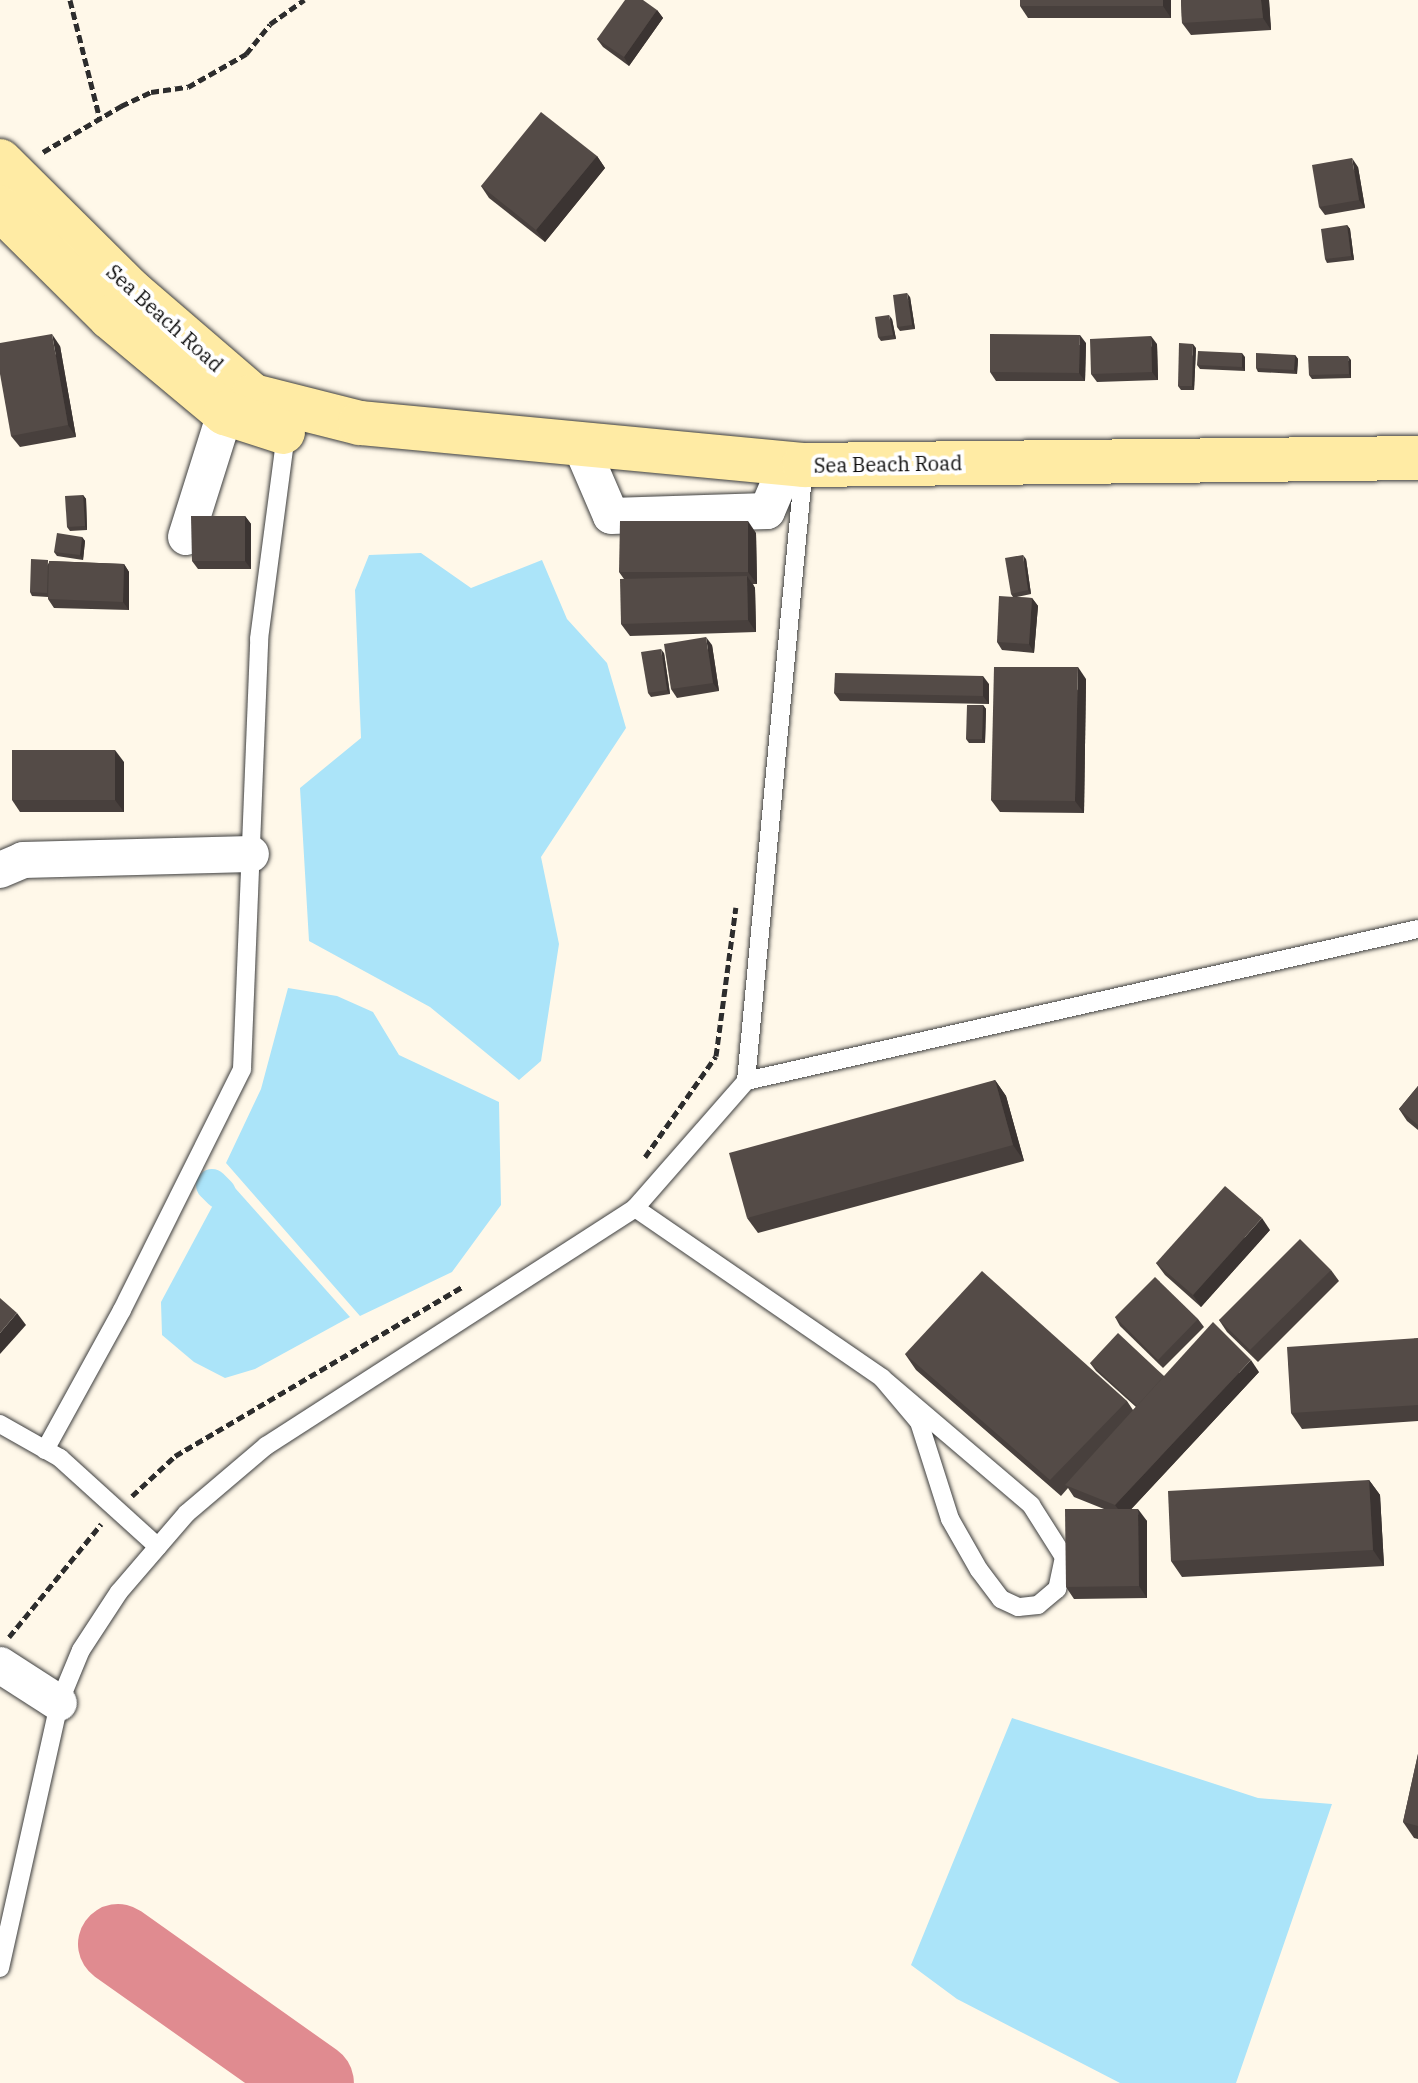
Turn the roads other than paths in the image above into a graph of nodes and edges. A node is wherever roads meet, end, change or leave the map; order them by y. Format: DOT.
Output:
graph roads {
  1 [pos="3,180"];
  2 [pos="225,413"];
  3 [pos="360,423"];
  4 [pos="286,433"];
  5 [pos="580,444"];
  6 [pos="1418,458"];
  7 [pos="796,465"];
  8 [pos="186,537"];
  9 [pos="251,854"];
  10 [pos="0,870"];
  11 [pos="1418,929"];
  12 [pos="746,1081"];
  13 [pos="635,1208"];
  14 [pos="882,1378"];
  15 [pos="0,1424"];
  16 [pos="45,1450"];
  17 [pos="158,1547"];
  18 [pos="5,1655"];
  19 [pos="59,1703"];
  20 [pos="0,1968"];
  1 -- 2 [label="main road, Sea Beach Road"];
  1 -- 3 [label="main road, Sea Beach Road"];
  2 -- 4 [label="main road, Sea Beach Road"];
  2 -- 8 [label="street"];
  3 -- 4 [label="main road, Sea Beach Road"];
  3 -- 5 [label="main road, Sea Beach Road"];
  4 -- 9 [label="lane"];
  5 -- 7 [label="main road, Sea Beach Road"];
  5 -- 7 [label="street"];
  6 -- 7 [label="main road, Sea Beach Road"];
  7 -- 12 [label="lane"];
  9 -- 10 [label="street"];
  9 -- 16 [label="lane"];
  11 -- 12 [label="lane"];
  12 -- 13 [label="lane"];
  13 -- 14 [label="lane"];
  13 -- 17 [label="lane"];
  14 -- 14 [label="lane"];
  15 -- 16 [label="lane"];
  16 -- 17 [label="lane"];
  17 -- 19 [label="lane"];
  18 -- 19 [label="street"];
  19 -- 20 [label="lane"];
}
